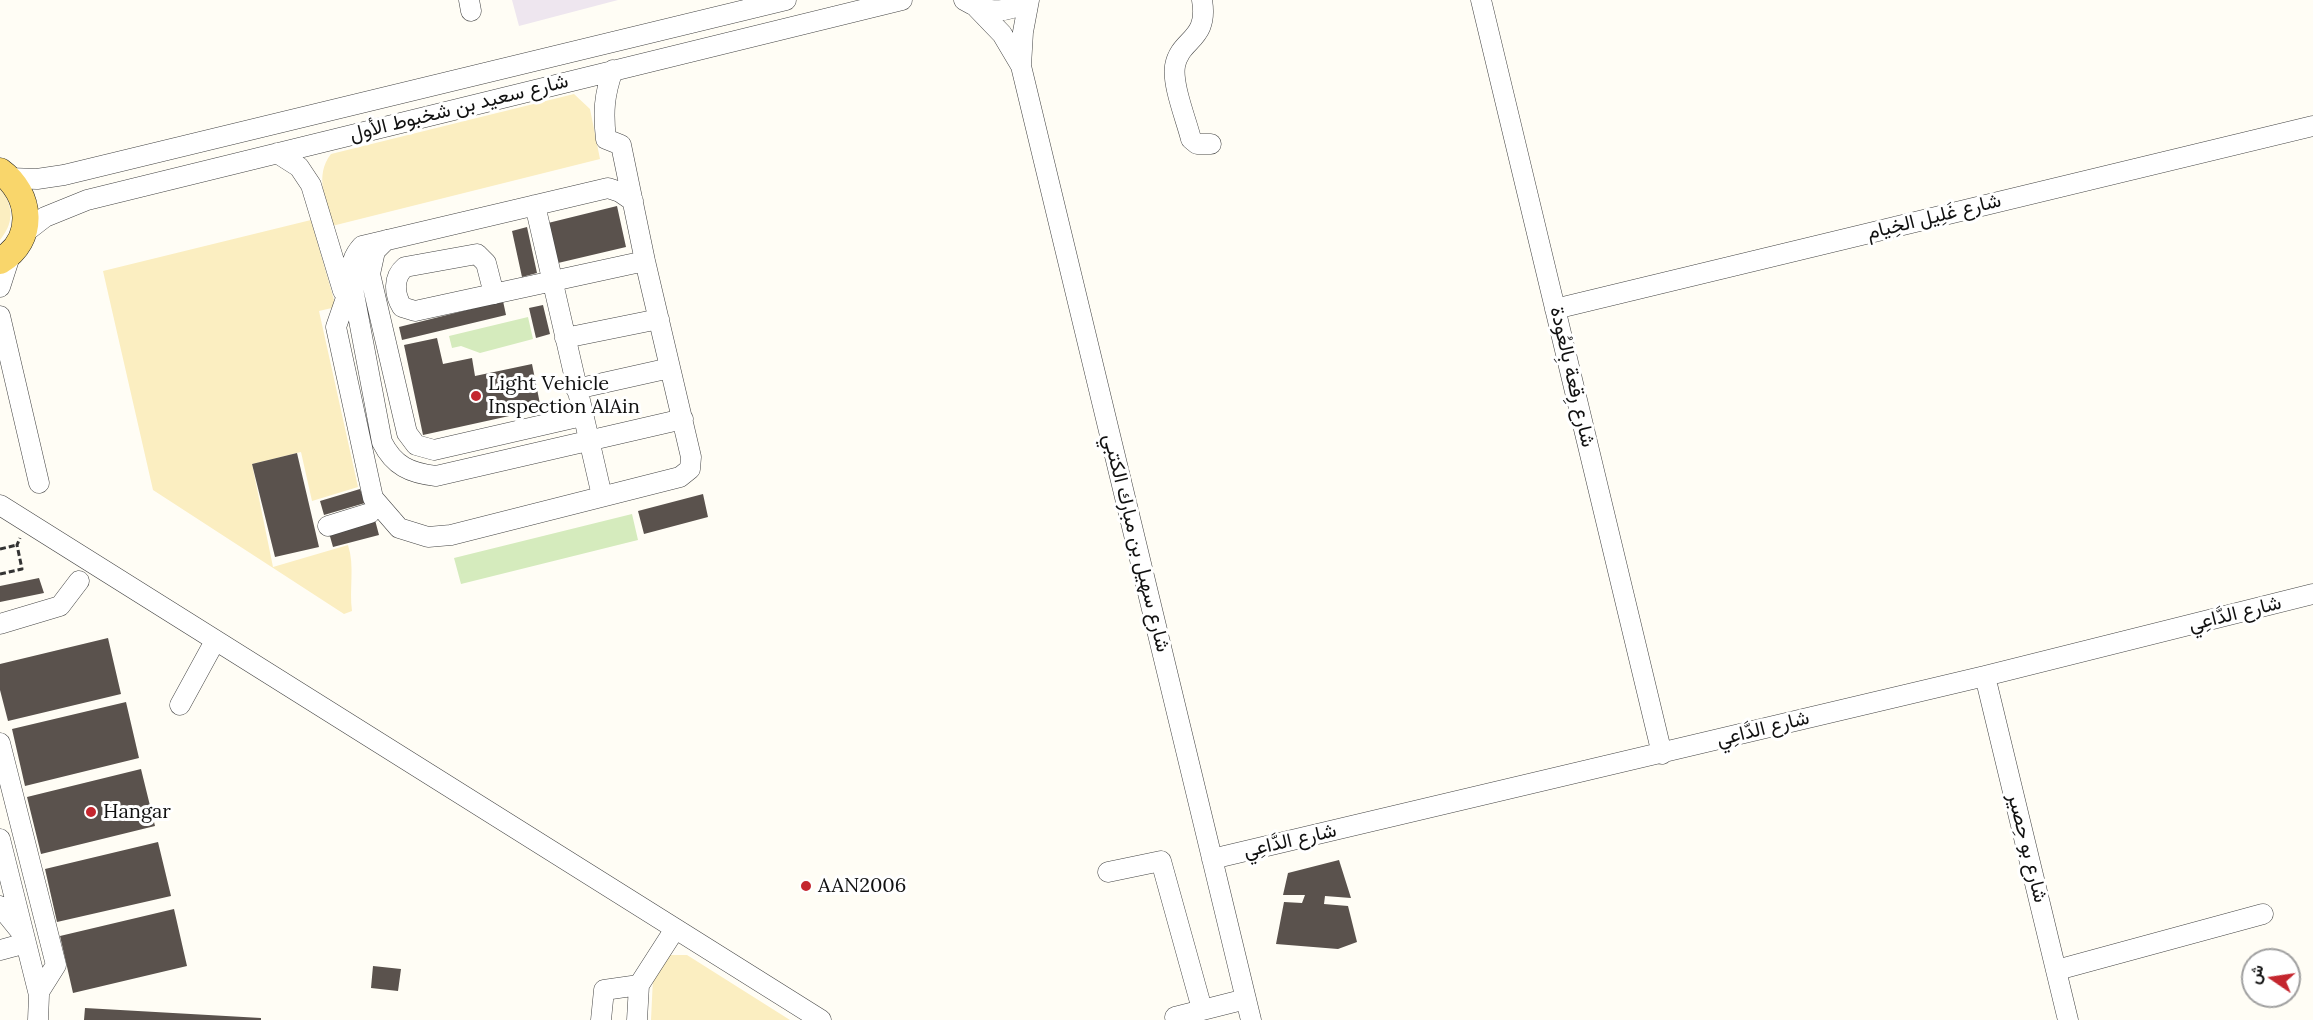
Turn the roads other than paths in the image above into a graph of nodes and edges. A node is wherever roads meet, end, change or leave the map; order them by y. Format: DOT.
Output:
graph roads {
  1 [pos="786,0"];
  2 [pos="902,0"];
  3 [pos="1028,0"];
  4 [pos="1202,0"];
  5 [pos="1481,0"];
  6 [pos="971,4"];
  7 [pos="1020,66"];
  8 [pos="613,70"];
  9 [pos="2313,126"];
  10 [pos="1211,144"];
  11 [pos="621,145"];
  12 [pos="277,153"];
  13 [pos="5,175"];
  14 [pos="633,201"];
  15 [pos="535,205"];
  16 [pos="380,241"];
  17 [pos="12,249"];
  18 [pos="645,261"];
  19 [pos="340,273"];
  20 [pos="553,281"];
  21 [pos="0,287"];
  22 [pos="494,294"];
  23 [pos="345,301"];
  24 [pos="1555,309"];
  25 [pos="0,316"];
  26 [pos="659,319"];
  27 [pos="565,338"];
  28 [pos="670,368"];
  29 [pos="576,388"];
  30 [pos="684,426"];
  31 [pos="585,428"];
  32 [pos="39,483"];
  33 [pos="601,491"];
  34 [pos="0,505"];
  35 [pos="377,510"];
  36 [pos="328,526"];
  37 [pos="73,552"];
  38 [pos="105,572"];
  39 [pos="79,581"];
  40 [pos="2313,594"];
  41 [pos="0,624"];
  42 [pos="214,641"];
  43 [pos="1985,676"];
  44 [pos="180,705"];
  45 [pos="0,743"];
  46 [pos="1662,754"];
  47 [pos="0,839"];
  48 [pos="1212,859"];
  49 [pos="1108,872"];
  50 [pos="0,906"];
  51 [pos="2263,914"];
  52 [pos="675,929"];
  53 [pos="26,940"];
  54 [pos="0,950"];
  55 [pos="2056,970"];
  56 [pos="639,985"];
  57 [pos="39,992"];
  58 [pos="1246,999"];
  59 [pos="1202,1009"];
  60 [pos="1175,1017"];
  61 [pos="38,1020"];
  62 [pos="602,1020"];
  63 [pos="637,1020"];
  64 [pos="821,1020"];
  65 [pos="1251,1020"];
  66 [pos="2068,1020"];
  1 -- 13 [label="street, شارع سعيد بن شخبوط الأول"];
  2 -- 8 [label="street, شارع سعيد بن شخبوط الأول"];
  3 -- 6 [label="street"];
  3 -- 7 [label="street, شارع سهيل بن مبارك الكتبي"];
  4 -- 10 [label="street"];
  5 -- 24 [label="street, شارع رِقعة بِالعُودة"];
  6 -- 7 [label="street, شارع سهيل بن مبارك الكتبي"];
  7 -- 48 [label="street, شارع سهيل بن مبارك الكتبي"];
  8 -- 11 [label="street"];
  8 -- 12 [label="street, شارع سعيد بن شخبوط الأول"];
  9 -- 24 [label="street, شارع غَلِيل الخِيام"];
  11 -- 14 [label="street"];
  11 -- 19 [label="street"];
  12 -- 17 [label="street, شارع سعيد بن شخبوط الأول"];
  12 -- 19 [label="street"];
  13 -- 17 [label="main road"];
  14 -- 15 [label="street"];
  14 -- 18 [label="street"];
  15 -- 16 [label="street"];
  15 -- 20 [label="street"];
  16 -- 31 [label="street"];
  16 -- 31 [label="street"];
  17 -- 21 [label="street"];
  18 -- 20 [label="street"];
  18 -- 26 [label="street"];
  19 -- 23 [label="street"];
  20 -- 22 [label="street"];
  20 -- 27 [label="street"];
  22 -- 22 [label="street"];
  23 -- 33 [label="street"];
  23 -- 35 [label="street"];
  24 -- 46 [label="street, شارع رِقعة بِالعُودة"];
  25 -- 32 [label="street"];
  26 -- 27 [label="street"];
  26 -- 28 [label="street"];
  27 -- 29 [label="street"];
  28 -- 29 [label="street"];
  28 -- 30 [label="street"];
  29 -- 31 [label="street"];
  30 -- 31 [label="street"];
  30 -- 33 [label="street"];
  31 -- 33 [label="street"];
  33 -- 35 [label="street"];
  34 -- 37 [label="street"];
  35 -- 36 [label="street"];
  37 -- 38 [label="street"];
  37 -- 39 [label="street"];
  38 -- 39 [label="street"];
  38 -- 42 [label="street"];
  39 -- 41 [label="street"];
  40 -- 43 [label="street, شارع الدَّاعِي"];
  42 -- 44 [label="street"];
  42 -- 52 [label="street"];
  43 -- 46 [label="street, شارع الدَّاعِي"];
  43 -- 55 [label="street, شارع بو حِصير"];
  45 -- 57 [label="street"];
  46 -- 48 [label="street, شارع الدَّاعِي"];
  47 -- 53 [label="street"];
  48 -- 58 [label="street, شارع سهيل بن مبارك الكتبي"];
  49 -- 59 [label="street"];
  50 -- 53 [label="street"];
  51 -- 55 [label="street"];
  52 -- 56 [label="street"];
  52 -- 64 [label="street"];
  53 -- 54 [label="street"];
  53 -- 57 [label="street"];
  55 -- 66 [label="street, شارع بو حِصير"];
  56 -- 62 [label="street"];
  56 -- 63 [label="street"];
  57 -- 61 [label="street"];
  58 -- 59 [label="street"];
  58 -- 65 [label="street, شارع سهيل بن مبارك الكتبي"];
  59 -- 60 [label="street"];
}
